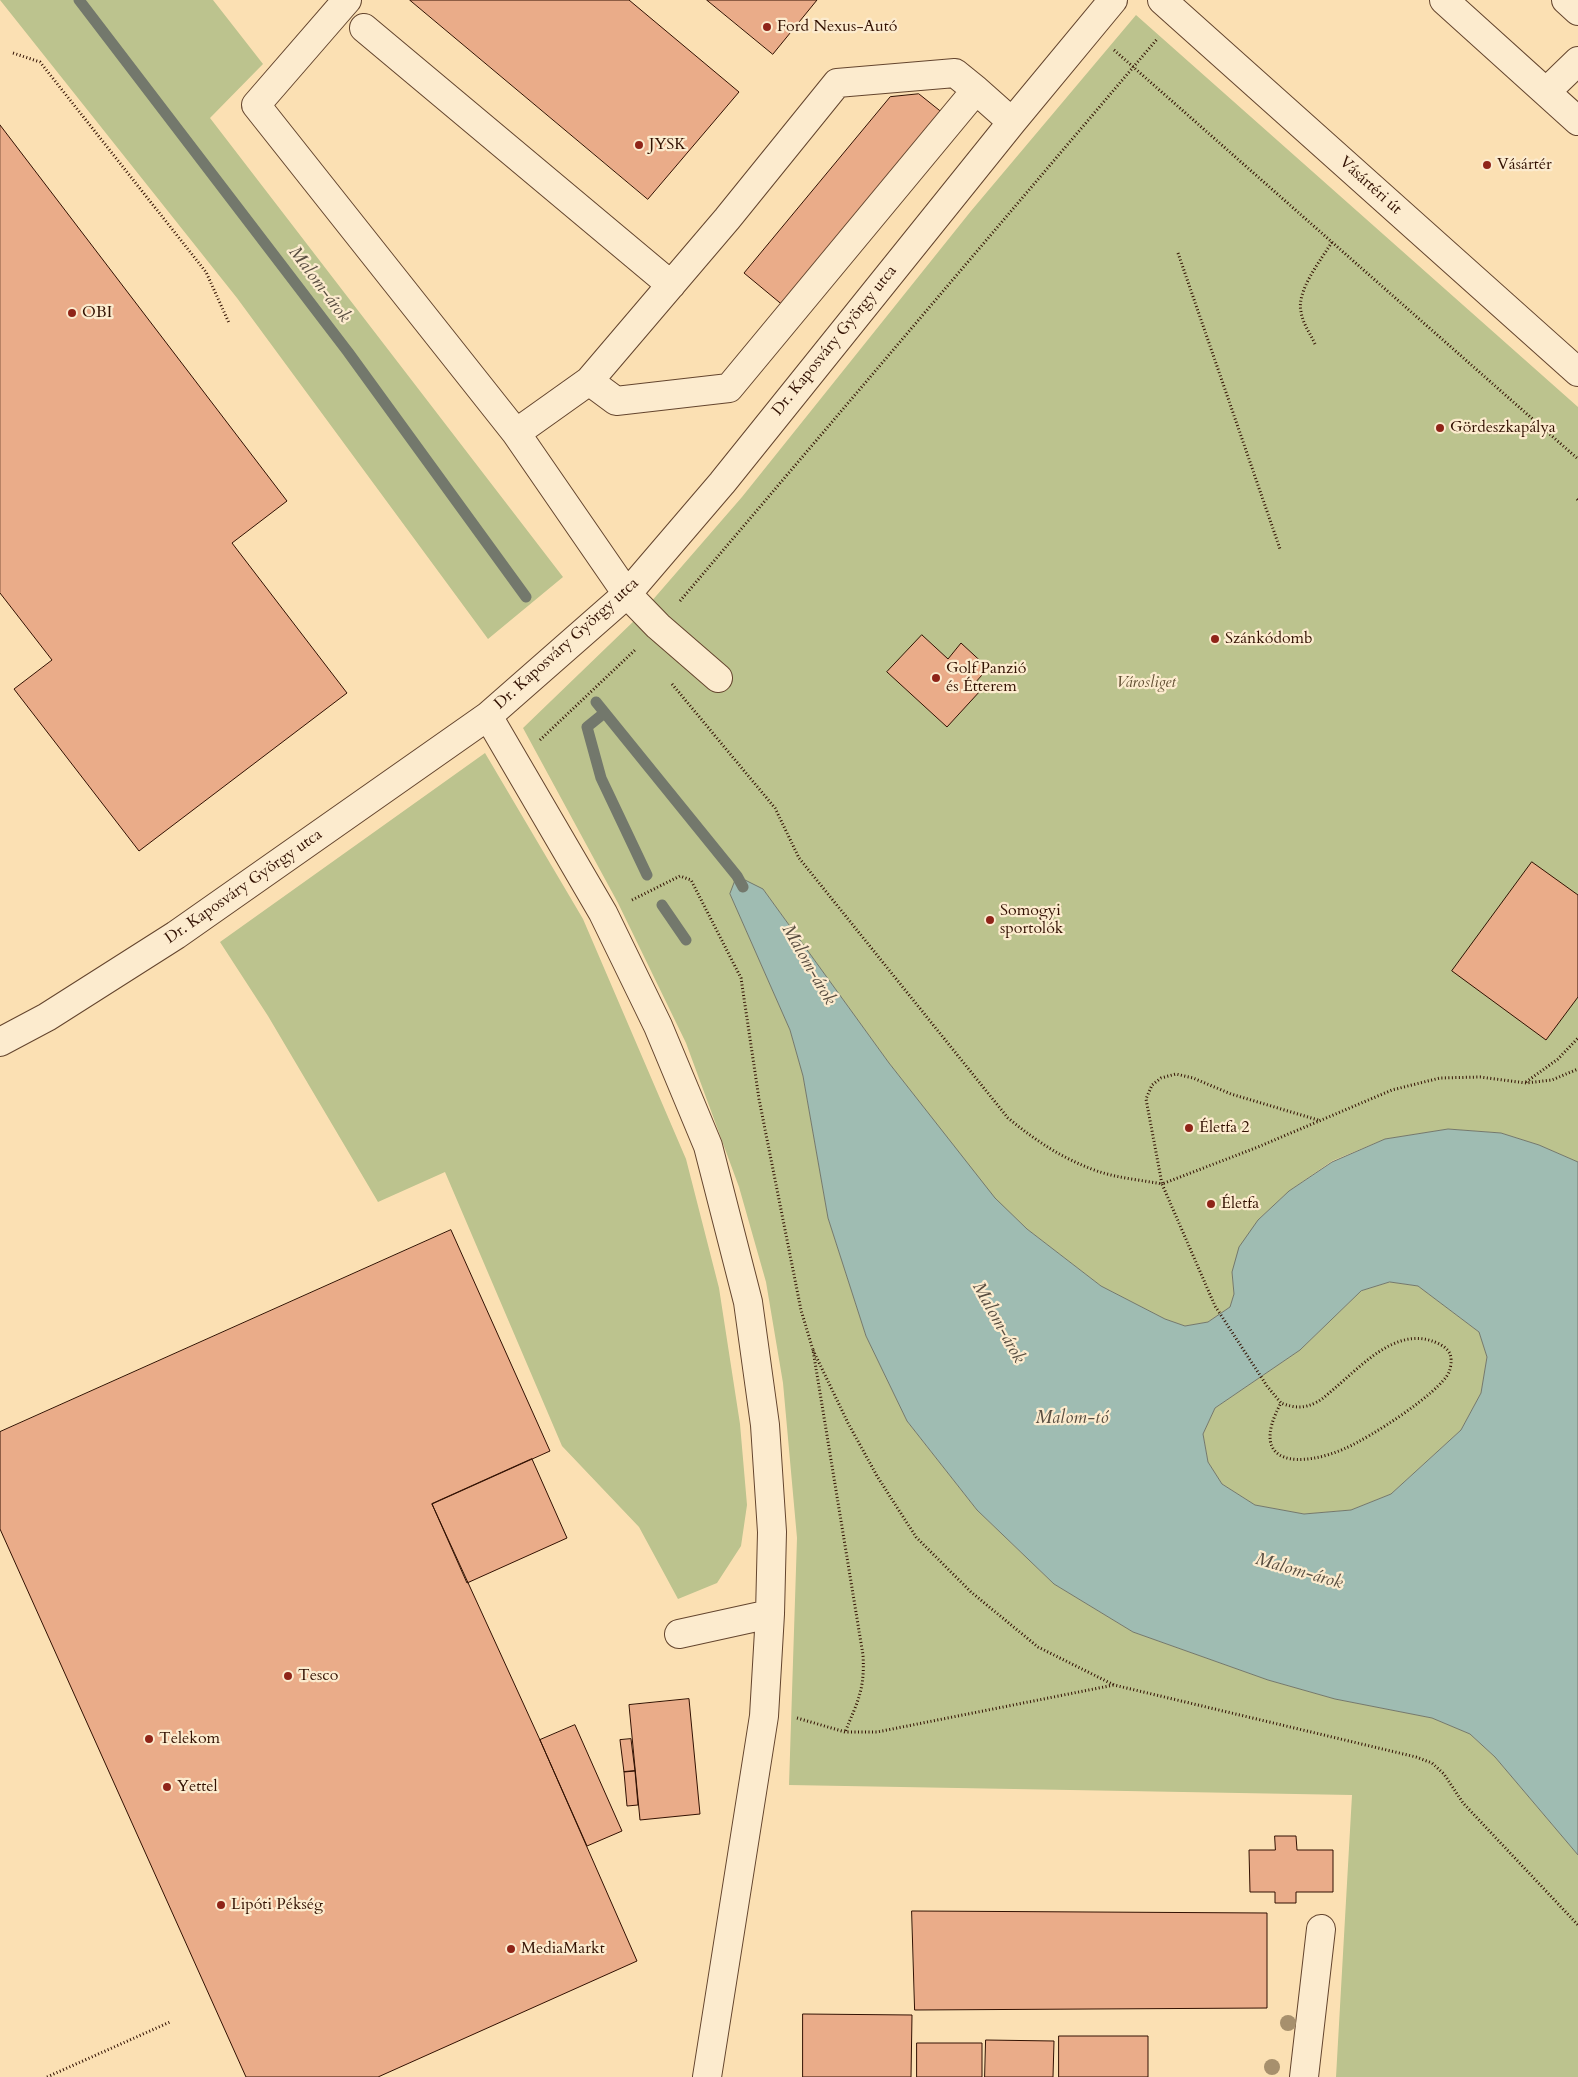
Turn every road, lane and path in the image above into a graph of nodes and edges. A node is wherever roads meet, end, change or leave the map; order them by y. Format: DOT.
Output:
graph roads {
  1 [pos="347,0"];
  2 [pos="1113,0"];
  3 [pos="1444,0"];
  4 [pos="1566,0"];
  5 [pos="1170,7"];
  6 [pos="1578,11"];
  7 [pos="364,28"];
  8 [pos="1089,28"];
  9 [pos="13,53"];
  10 [pos="1578,61"];
  11 [pos="1133,67"];
  12 [pos="976,90"];
  13 [pos="1546,92"];
  14 [pos="1578,121"];
  15 [pos="1012,122"];
  16 [pos="1332,242"];
  17 [pos="1178,253"];
  18 [pos="670,285"];
  19 [pos="229,323"];
  20 [pos="1316,344"];
  21 [pos="1578,372"];
  22 [pos="590,381"];
  23 [pos="516,433"];
  24 [pos="1578,459"];
  25 [pos="1280,549"];
  26 [pos="627,594"];
  27 [pos="649,636"];
  28 [pos="718,678"];
  29 [pos="671,682"];
  30 [pos="488,716"];
  31 [pos="516,762"];
  32 [pos="632,900"];
  33 [pos="1578,1038"];
  34 [pos="0,1042"];
  35 [pos="1578,1069"];
  36 [pos="1526,1083"];
  37 [pos="1318,1120"];
  38 [pos="1162,1184"];
  39 [pos="813,1350"];
  40 [pos="1281,1403"];
  41 [pos="770,1614"];
  42 [pos="680,1634"];
  43 [pos="1114,1685"];
  44 [pos="764,1716"];
  45 [pos="845,1732"];
  46 [pos="1578,1925"];
  47 [pos="1322,1929"];
  48 [pos="170,2022"];
  49 [pos="47,2077"];
  50 [pos="707,2077"];
  51 [pos="1304,2077"];
  1 -- 23 [label="street"];
  2 -- 8 [label="street, Dr. Kaposváry György utca"];
  3 -- 13 [label="street"];
  4 -- 6 [label="street"];
  5 -- 11 [label="path"];
  5 -- 21 [label="street, Vásártéri út"];
  7 -- 18 [label="street"];
  8 -- 11 [label="path"];
  8 -- 15 [label="street, Dr. Kaposváry György utca"];
  9 -- 19 [label="path"];
  10 -- 13 [label="street"];
  11 -- 16 [label="path"];
  11 -- 27 [label="path"];
  12 -- 15 [label="street"];
  12 -- 18 [label="street"];
  12 -- 22 [label="street"];
  13 -- 14 [label="street"];
  15 -- 26 [label="street, Dr. Kaposváry György utca"];
  16 -- 20 [label="path"];
  16 -- 24 [label="path"];
  17 -- 25 [label="path"];
  18 -- 22 [label="street"];
  22 -- 23 [label="street"];
  23 -- 26 [label="street"];
  26 -- 27 [label="street"];
  26 -- 30 [label="street, Dr. Kaposváry György utca"];
  27 -- 28 [label="street"];
  27 -- 31 [label="path"];
  29 -- 38 [label="path"];
  30 -- 31 [label="street"];
  30 -- 34 [label="street, Dr. Kaposváry György utca"];
  31 -- 41 [label="street"];
  32 -- 39 [label="path"];
  33 -- 36 [label="path"];
  35 -- 36 [label="path"];
  36 -- 37 [label="path"];
  37 -- 38 [label="path"];
  37 -- 38 [label="path"];
  38 -- 40 [label="path"];
  39 -- 43 [label="path"];
  39 -- 45 [label="path"];
  40 -- 40 [label="path"];
  41 -- 42 [label="street"];
  41 -- 44 [label="street"];
  43 -- 45 [label="path"];
  43 -- 46 [label="path"];
  44 -- 45 [label="path"];
  44 -- 50 [label="street"];
  47 -- 51 [label="street"];
  48 -- 49 [label="path"];
}
